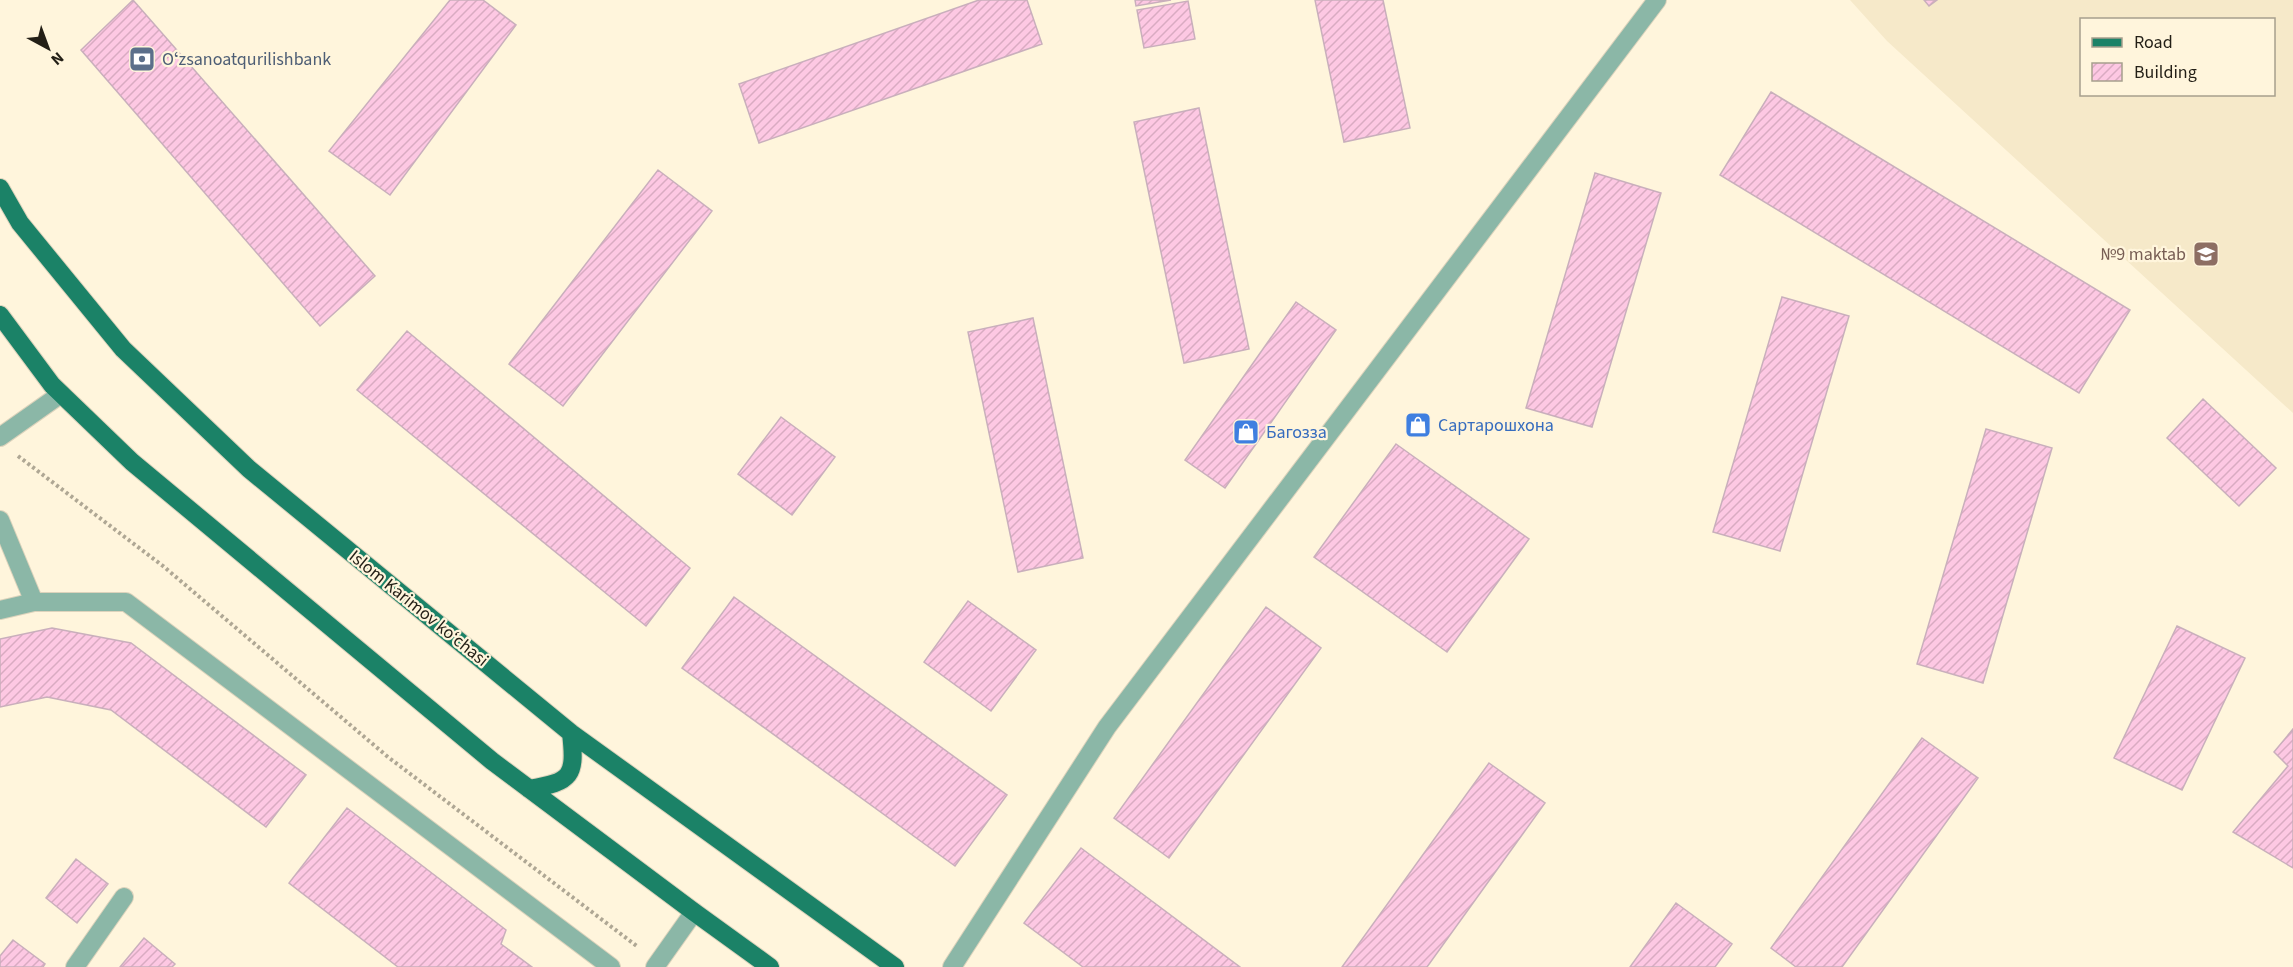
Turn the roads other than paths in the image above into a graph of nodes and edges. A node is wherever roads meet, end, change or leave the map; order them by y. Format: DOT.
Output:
graph roads {
  1 [pos="1657,0"];
  2 [pos="0,189"];
  3 [pos="0,315"];
  4 [pos="61,394"];
  5 [pos="4,443"];
  6 [pos="0,519"];
  7 [pos="34,602"];
  8 [pos="0,610"];
  9 [pos="571,733"];
  10 [pos="529,789"];
  11 [pos="124,897"];
  12 [pos="694,912"];
  13 [pos="657,965"];
  14 [pos="75,967"];
  15 [pos="611,967"];
  16 [pos="770,967"];
  17 [pos="895,967"];
  18 [pos="952,967"];
  1 -- 18 [label="street"];
  2 -- 9 [label="main road, Islom Karimov ko‘chasi"];
  3 -- 4 [label="main road"];
  4 -- 5 [label="street"];
  4 -- 10 [label="main road"];
  6 -- 7 [label="street"];
  7 -- 8 [label="street"];
  7 -- 15 [label="street"];
  9 -- 10 [label="main road"];
  9 -- 17 [label="main road, Islom Karimov ko‘chasi"];
  10 -- 12 [label="main road"];
  11 -- 14 [label="street"];
  12 -- 13 [label="street"];
  12 -- 16 [label="main road"];
}
